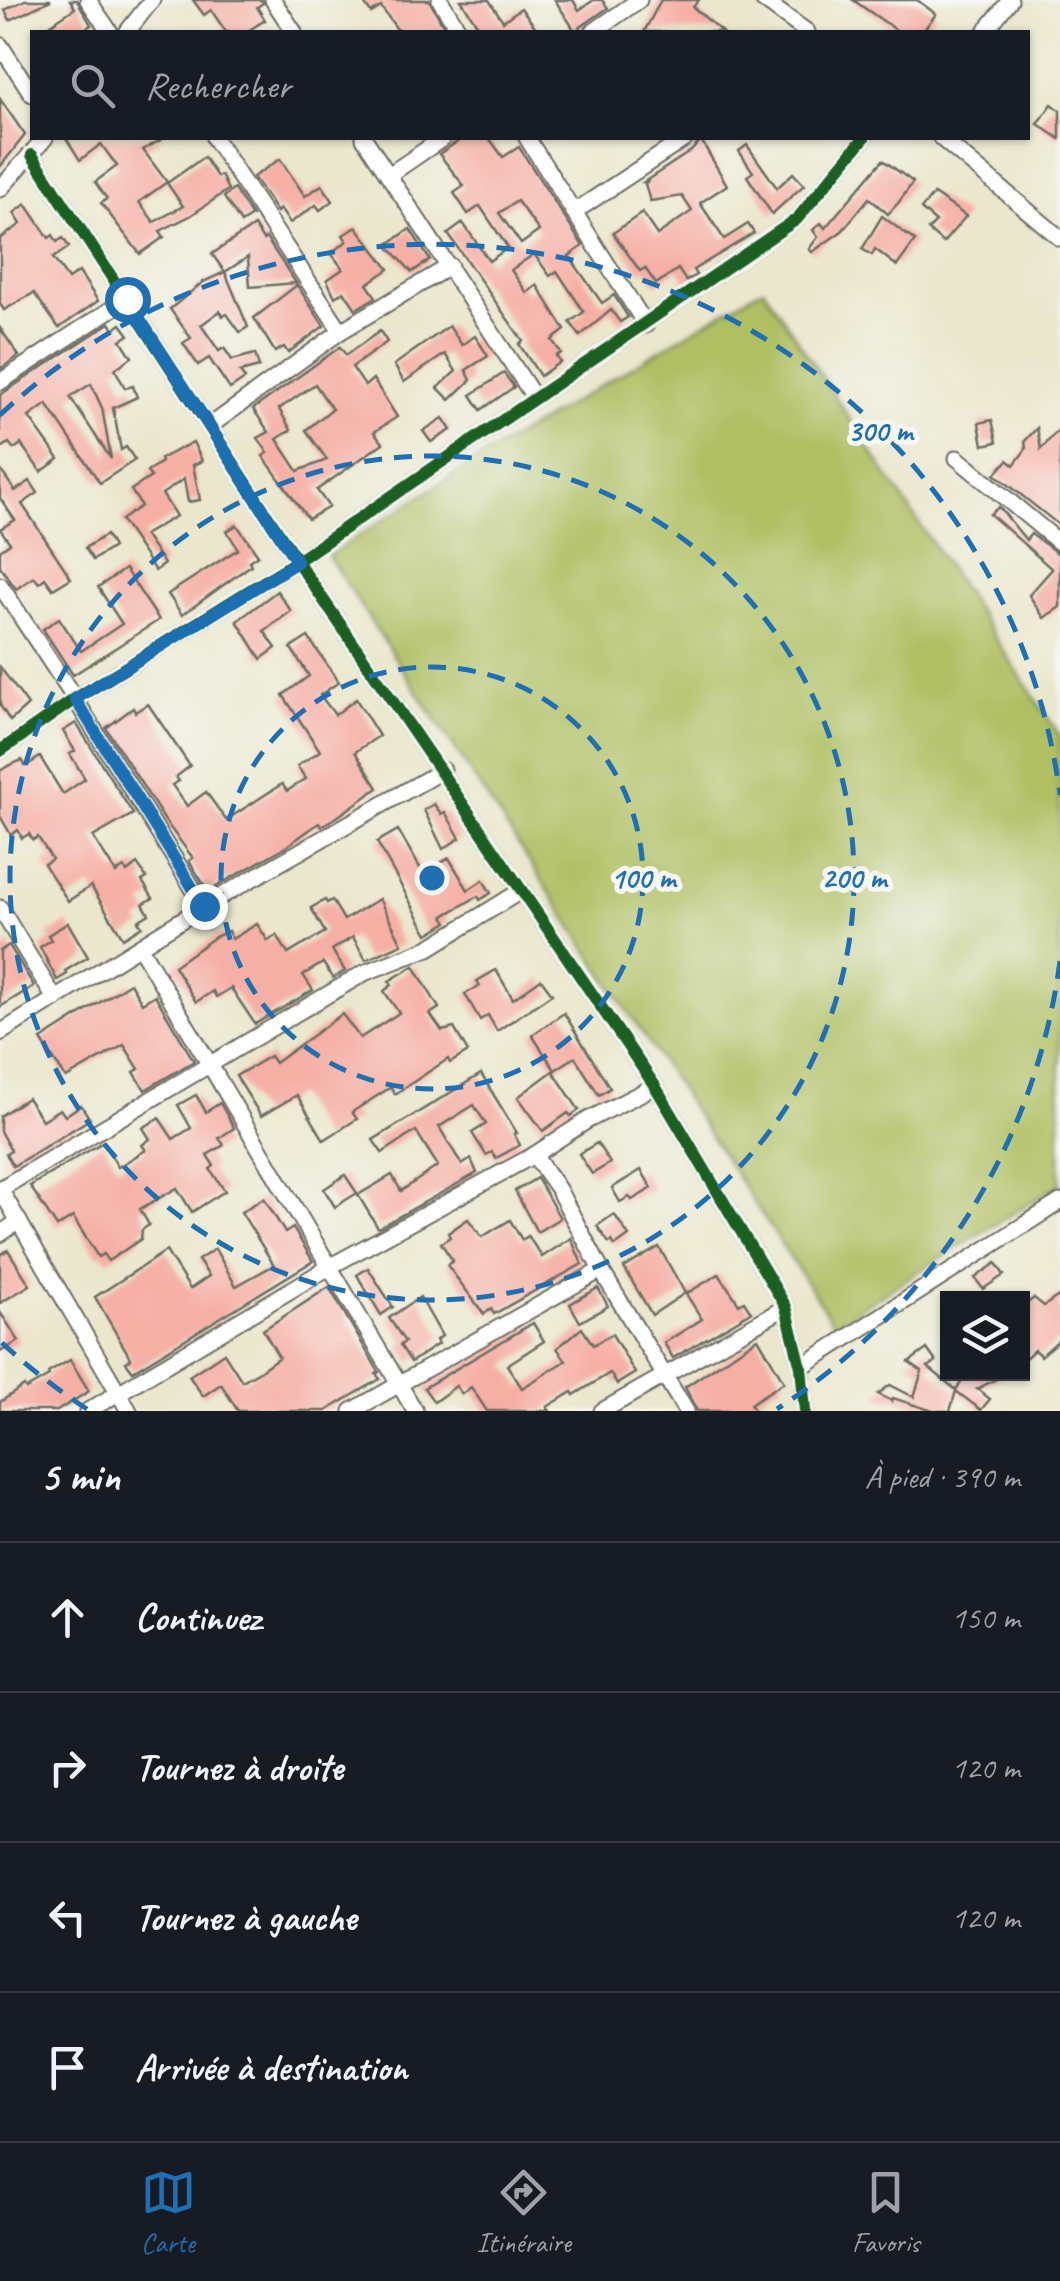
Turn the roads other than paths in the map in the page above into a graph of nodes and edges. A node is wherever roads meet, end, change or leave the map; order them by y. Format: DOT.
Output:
graph roads {
  1 [pos="88,0"];
  2 [pos="152,0"];
  3 [pos="273,0"];
  4 [pos="440,0"];
  5 [pos="639,0"];
  6 [pos="763,0"];
  7 [pos="1010,0"];
  8 [pos="136,28"];
  9 [pos="109,30"];
  10 [pos="293,30"];
  11 [pos="459,30"];
  12 [pos="596,30"];
  13 [pos="801,30"];
  14 [pos="987,30"];
  15 [pos="0,45"];
  16 [pos="30,91"];
  17 [pos="44,140"];
  18 [pos="215,140"];
  19 [pos="365,140"];
  20 [pos="440,140"];
  21 [pos="528,140"];
  22 [pos="683,140"];
  23 [pos="862,140"];
  24 [pos="943,140"];
  25 [pos="32,155"];
  26 [pos="389,175"];
  27 [pos="0,189"];
  28 [pos="574,212"];
  29 [pos="1060,238"];
  30 [pos="450,266"];
  31 [pos="127,299"];
  32 [pos="646,325"];
  33 [pos="341,332"];
  34 [pos="0,382"];
  35 [pos="534,397"];
  36 [pos="210,426"];
  37 [pos="957,458"];
  38 [pos="1060,543"];
  39 [pos="297,562"];
  40 [pos="0,586"];
  41 [pos="75,699"];
  42 [pos="0,750"];
  43 [pos="442,770"];
  44 [pos="522,890"];
  45 [pos="204,906"];
  46 [pos="0,908"];
  47 [pos="140,947"];
  48 [pos="55,999"];
  49 [pos="0,1033"];
  50 [pos="209,1065"];
  51 [pos="655,1086"];
  52 [pos="534,1155"];
  53 [pos="0,1189"];
  54 [pos="1060,1202"];
  55 [pos="19,1221"];
  56 [pos="0,1234"];
  57 [pos="332,1266"];
  58 [pos="601,1270"];
  59 [pos="786,1307"];
  60 [pos="800,1367"];
  61 [pos="665,1374"];
  62 [pos="399,1383"];
  63 [pos="118,1393"];
  64 [pos="88,1411"];
  65 [pos="129,1411"];
  66 [pos="352,1411"];
  67 [pos="416,1411"];
  68 [pos="602,1411"];
  69 [pos="686,1411"];
  70 [pos="804,1411"];
  1 -- 9 [label="street"];
  2 -- 8 [label="street"];
  3 -- 10 [label="street"];
  4 -- 11 [label="street"];
  5 -- 12 [label="street"];
  6 -- 13 [label="street"];
  7 -- 14 [label="street"];
  15 -- 16 [label="street"];
  17 -- 25 [label="street"];
  18 -- 33 [label="street"];
  19 -- 26 [label="street"];
  20 -- 26 [label="street"];
  21 -- 28 [label="street"];
  22 -- 28 [label="street"];
  23 -- 32 [label="street"];
  24 -- 29 [label="street"];
  25 -- 27 [label="street"];
  25 -- 31 [label="street"];
  26 -- 30 [label="street"];
  28 -- 32 [label="street"];
  30 -- 33 [label="street"];
  30 -- 35 [label="street"];
  31 -- 34 [label="street"];
  31 -- 36 [label="street"];
  32 -- 35 [label="street"];
  33 -- 36 [label="street"];
  35 -- 39 [label="street"];
  36 -- 39 [label="street"];
  37 -- 38 [label="street"];
  39 -- 41 [label="street"];
  39 -- 43 [label="street"];
  40 -- 41 [label="street"];
  41 -- 42 [label="street"];
  41 -- 45 [label="street"];
  43 -- 44 [label="street"];
  43 -- 45 [label="street"];
  44 -- 50 [label="street"];
  44 -- 51 [label="street"];
  45 -- 47 [label="street"];
  46 -- 48 [label="street"];
  47 -- 48 [label="street"];
  47 -- 50 [label="street"];
  48 -- 49 [label="street"];
  50 -- 53 [label="street"];
  50 -- 57 [label="street"];
  51 -- 52 [label="street"];
  51 -- 59 [label="street"];
  52 -- 57 [label="street"];
  52 -- 58 [label="street"];
  53 -- 55 [label="street"];
  54 -- 60 [label="street"];
  55 -- 56 [label="street"];
  55 -- 63 [label="street"];
  57 -- 62 [label="street"];
  57 -- 63 [label="street"];
  58 -- 61 [label="street"];
  58 -- 62 [label="street"];
  59 -- 60 [label="street"];
  59 -- 61 [label="street"];
  60 -- 70 [label="street"];
  61 -- 68 [label="street"];
  61 -- 69 [label="street"];
  62 -- 66 [label="street"];
  62 -- 67 [label="street"];
  63 -- 64 [label="street"];
  63 -- 65 [label="street"];
}
